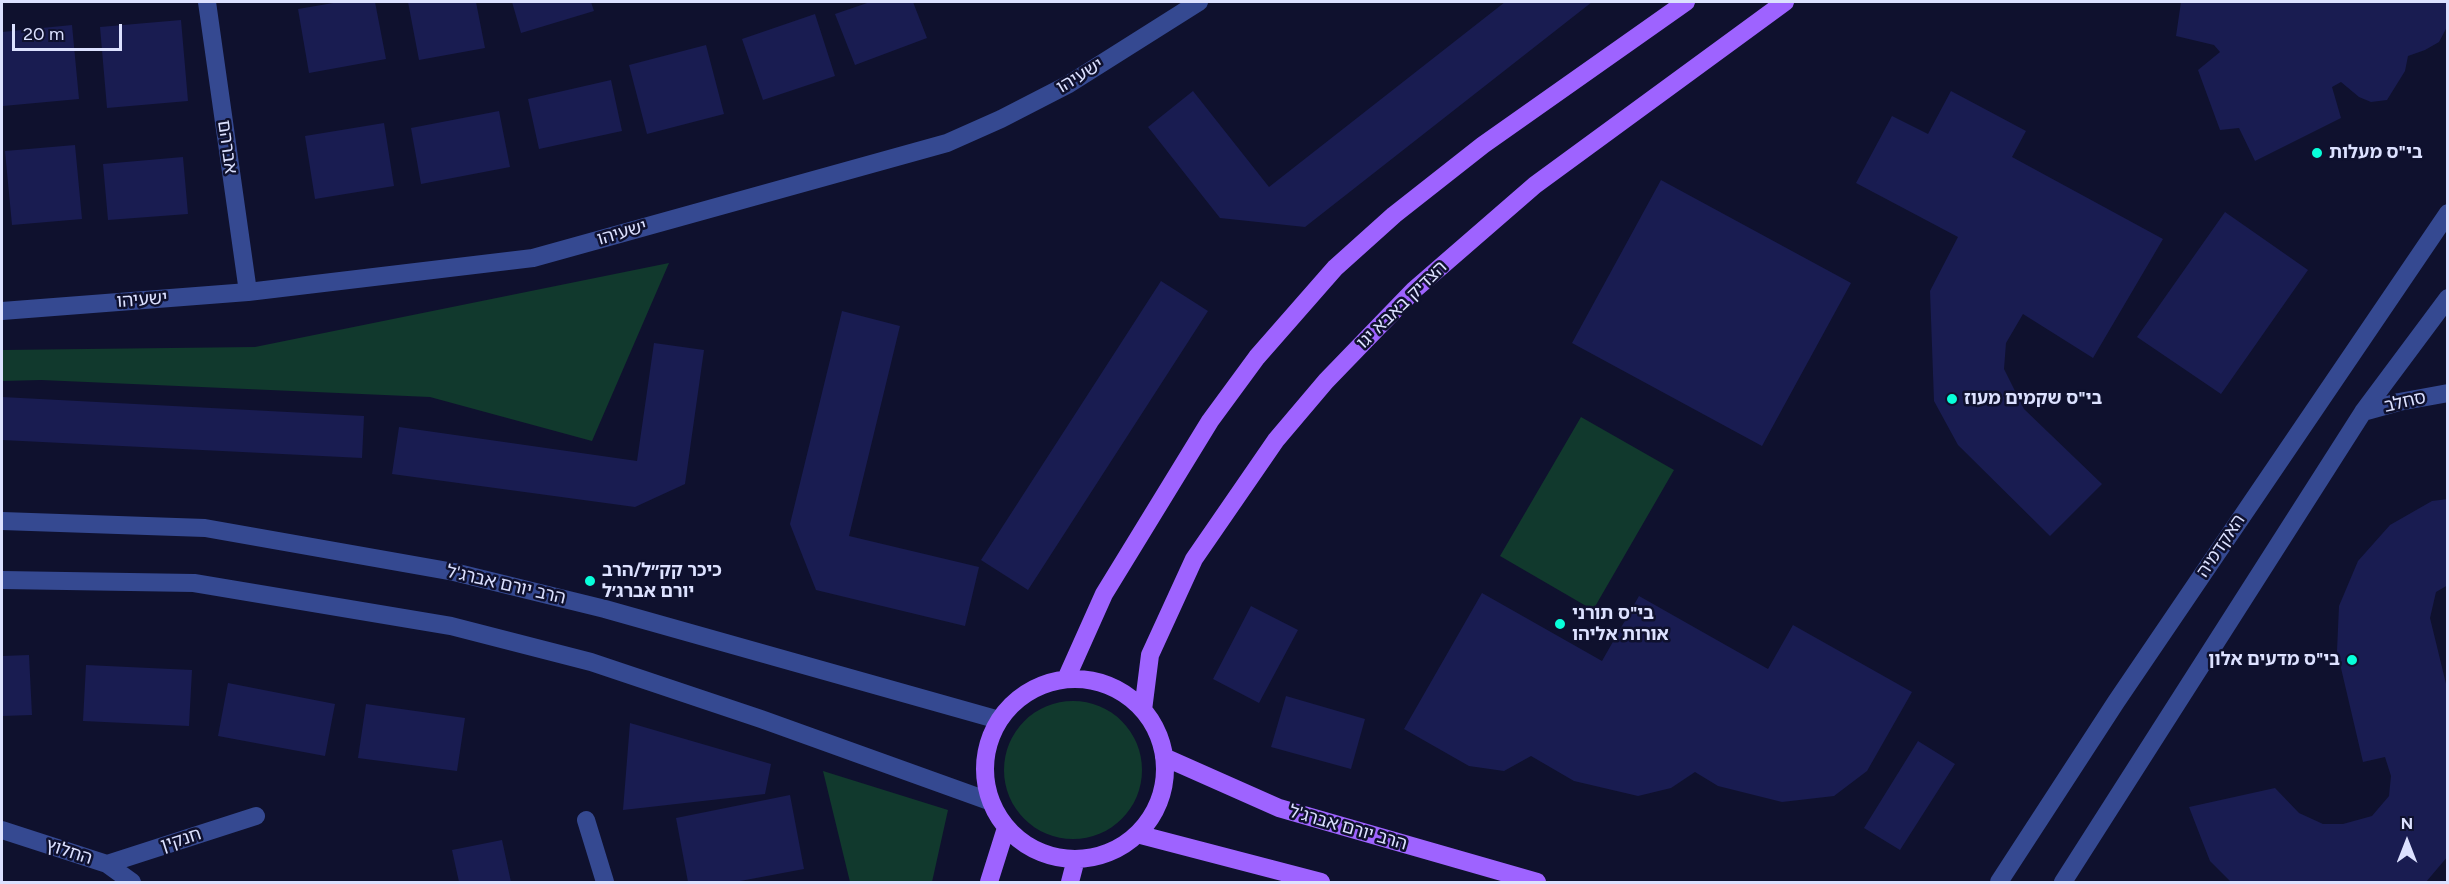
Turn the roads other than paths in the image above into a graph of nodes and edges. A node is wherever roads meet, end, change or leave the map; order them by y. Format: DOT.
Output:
graph roads {
  1 [pos="207,2"];
  2 [pos="1199,2"];
  3 [pos="1686,2"];
  4 [pos="1785,2"];
  5 [pos="2448,213"];
  6 [pos="248,292"];
  7 [pos="2448,298"];
  8 [pos="2,311"];
  9 [pos="2448,393"];
  10 [pos="2362,412"];
  11 [pos="2,522"];
  12 [pos="2,580"];
  13 [pos="1066,679"];
  14 [pos="1143,710"];
  15 [pos="999,720"];
  16 [pos="1164,757"];
  17 [pos="990,801"];
  18 [pos="256,816"];
  19 [pos="586,820"];
  20 [pos="1006,828"];
  21 [pos="2,830"];
  22 [pos="1137,834"];
  23 [pos="1076,859"];
  24 [pos="107,864"];
  25 [pos="132,882"];
  26 [pos="605,882"];
  27 [pos="989,882"];
  28 [pos="1070,882"];
  29 [pos="1321,882"];
  30 [pos="1538,882"];
  31 [pos="1999,882"];
  32 [pos="2063,882"];
  1 -- 6 [label="street, אברהם"];
  2 -- 6 [label="street, ישעיהו"];
  3 -- 13 [label="main road"];
  4 -- 14 [label="main road, הצדיק באבא יגו"];
  5 -- 31 [label="street, האקדמיה"];
  6 -- 8 [label="street, ישעיהו"];
  7 -- 10 [label="street"];
  9 -- 10 [label="street, סחלב"];
  10 -- 32 [label="street"];
  11 -- 15 [label="street, הרב יורם אברג'ל"];
  12 -- 17 [label="street"];
  13 -- 14 [label="main road"];
  13 -- 15 [label="main road"];
  14 -- 16 [label="main road"];
  15 -- 17 [label="main road"];
  16 -- 22 [label="main road"];
  16 -- 30 [label="main road, הרב יורם אברג'ל"];
  17 -- 20 [label="main road"];
  18 -- 24 [label="street, חנקין"];
  19 -- 26 [label="street"];
  20 -- 23 [label="main road"];
  20 -- 27 [label="main road"];
  21 -- 24 [label="street, החלוץ"];
  22 -- 23 [label="main road"];
  22 -- 29 [label="main road"];
  23 -- 28 [label="main road"];
  24 -- 25 [label="street, החלוץ"];
}
